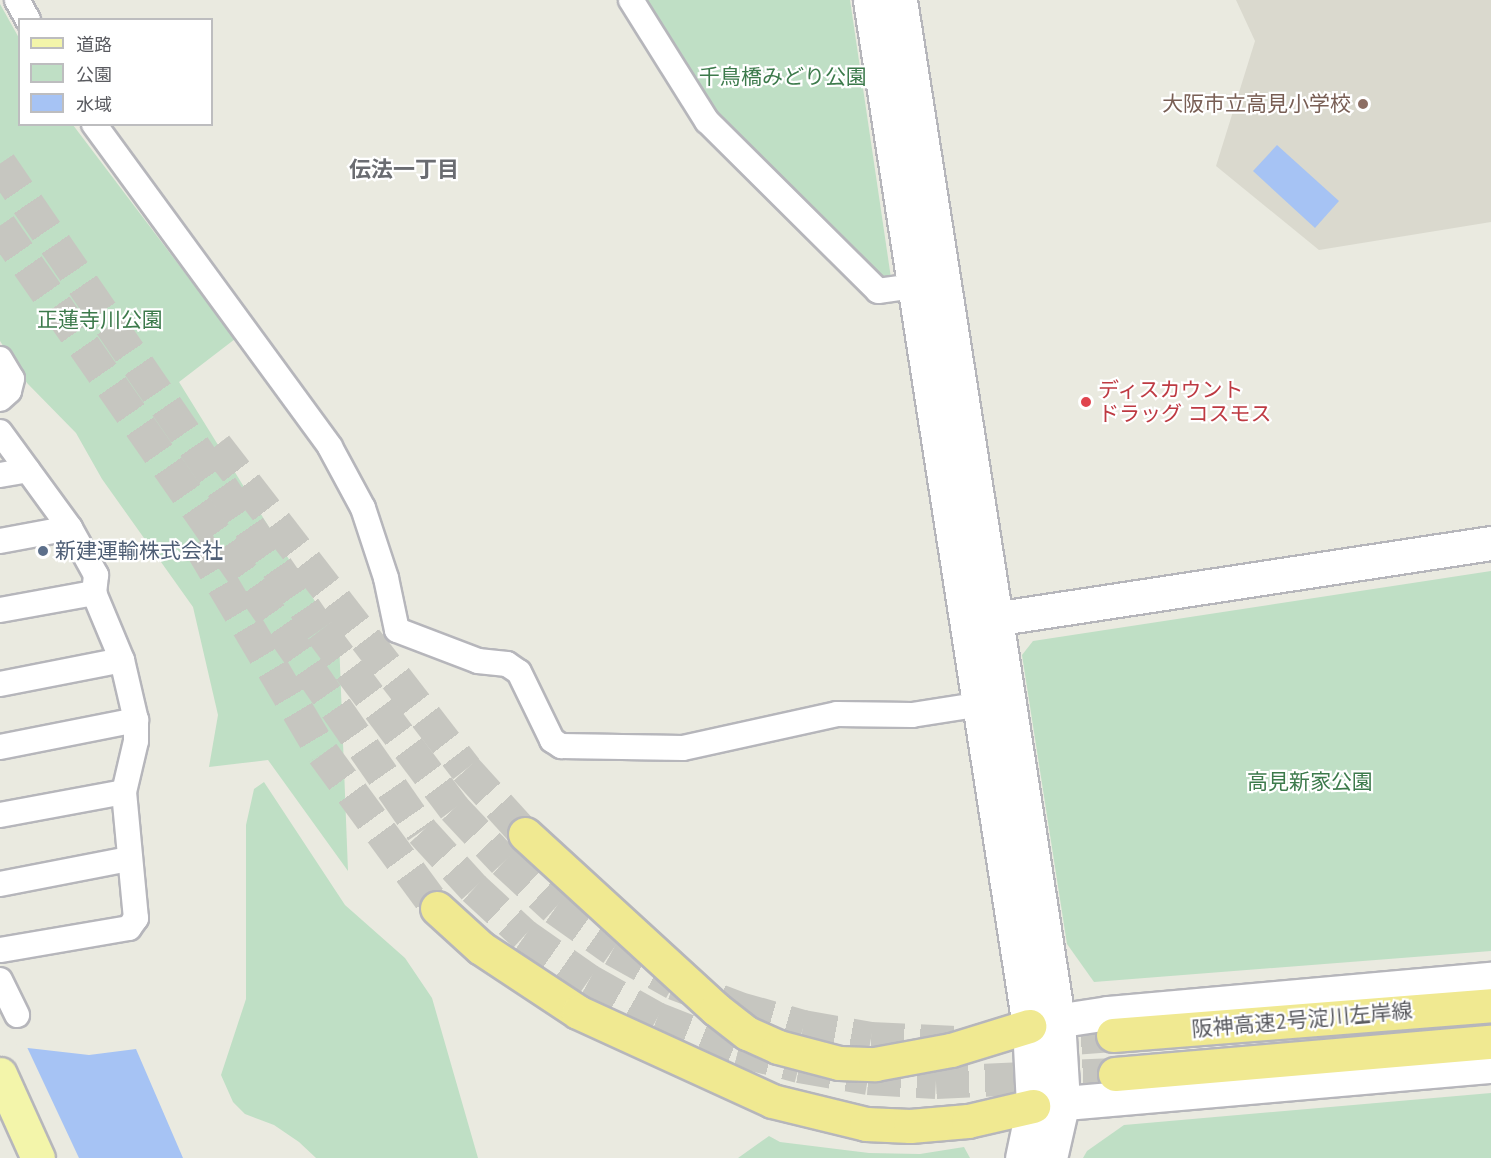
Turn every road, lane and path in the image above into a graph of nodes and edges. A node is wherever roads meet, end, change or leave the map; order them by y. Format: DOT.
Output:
graph roads {
  1 [pos="17,0"];
  2 [pos="631,0"];
  3 [pos="870,0"];
  4 [pos="900,0"];
  5 [pos="27,18"];
  6 [pos="95,126"];
  7 [pos="915,286"];
  8 [pos="0,359"];
  9 [pos="0,399"];
  10 [pos="0,432"];
  11 [pos="28,470"];
  12 [pos="0,475"];
  13 [pos="70,528"];
  14 [pos="0,541"];
  15 [pos="1491,543"];
  16 [pos="94,593"];
  17 [pos="0,610"];
  18 [pos="982,621"];
  19 [pos="122,660"];
  20 [pos="0,684"];
  21 [pos="994,702"];
  22 [pos="136,720"];
  23 [pos="0,747"];
  24 [pos="124,792"];
  25 [pos="0,815"];
  26 [pos="525,834"];
  27 [pos="129,859"];
  28 [pos="0,884"];
  29 [pos="437,908"];
  30 [pos="0,950"];
  31 [pos="1491,979"];
  32 [pos="0,980"];
  33 [pos="1491,1005"];
  34 [pos="0,1014"];
  35 [pos="1044,1023"];
  36 [pos="1113,1035"];
  37 [pos="1491,1042"];
  38 [pos="1491,1066"];
  39 [pos="0,1074"];
  40 [pos="1115,1074"];
  41 [pos="1048,1104"];
  42 [pos="38,1158"];
  43 [pos="1022,1158"];
  44 [pos="1050,1158"];
  1 -- 5 [label="street"];
  2 -- 7 [label="street"];
  3 -- 7 [label="street"];
  4 -- 18 [label="street"];
  6 -- 21 [label="street"];
  7 -- 18 [label="street"];
  8 -- 9 [label="street"];
  10 -- 11 [label="street"];
  11 -- 12 [label="street"];
  11 -- 13 [label="street"];
  13 -- 14 [label="street"];
  13 -- 16 [label="street"];
  15 -- 18 [label="street"];
  16 -- 17 [label="street"];
  16 -- 19 [label="street"];
  18 -- 21 [label="street"];
  19 -- 20 [label="street"];
  19 -- 22 [label="street"];
  21 -- 35 [label="street"];
  22 -- 23 [label="street"];
  22 -- 24 [label="street"];
  24 -- 25 [label="street"];
  24 -- 27 [label="street"];
  26 -- 35 [label="highway"];
  27 -- 28 [label="street"];
  27 -- 30 [label="street"];
  29 -- 41 [label="highway"];
  31 -- 35 [label="street"];
  32 -- 34 [label="street"];
  33 -- 36 [label="highway, 阪神高速2号淀川左岸線"];
  35 -- 41 [label="street"];
  37 -- 40 [label="highway, 阪神高速2号淀川左岸線"];
  38 -- 41 [label="street"];
  39 -- 42 [label="main road"];
  41 -- 43 [label="street"];
  41 -- 44 [label="street"];
}
